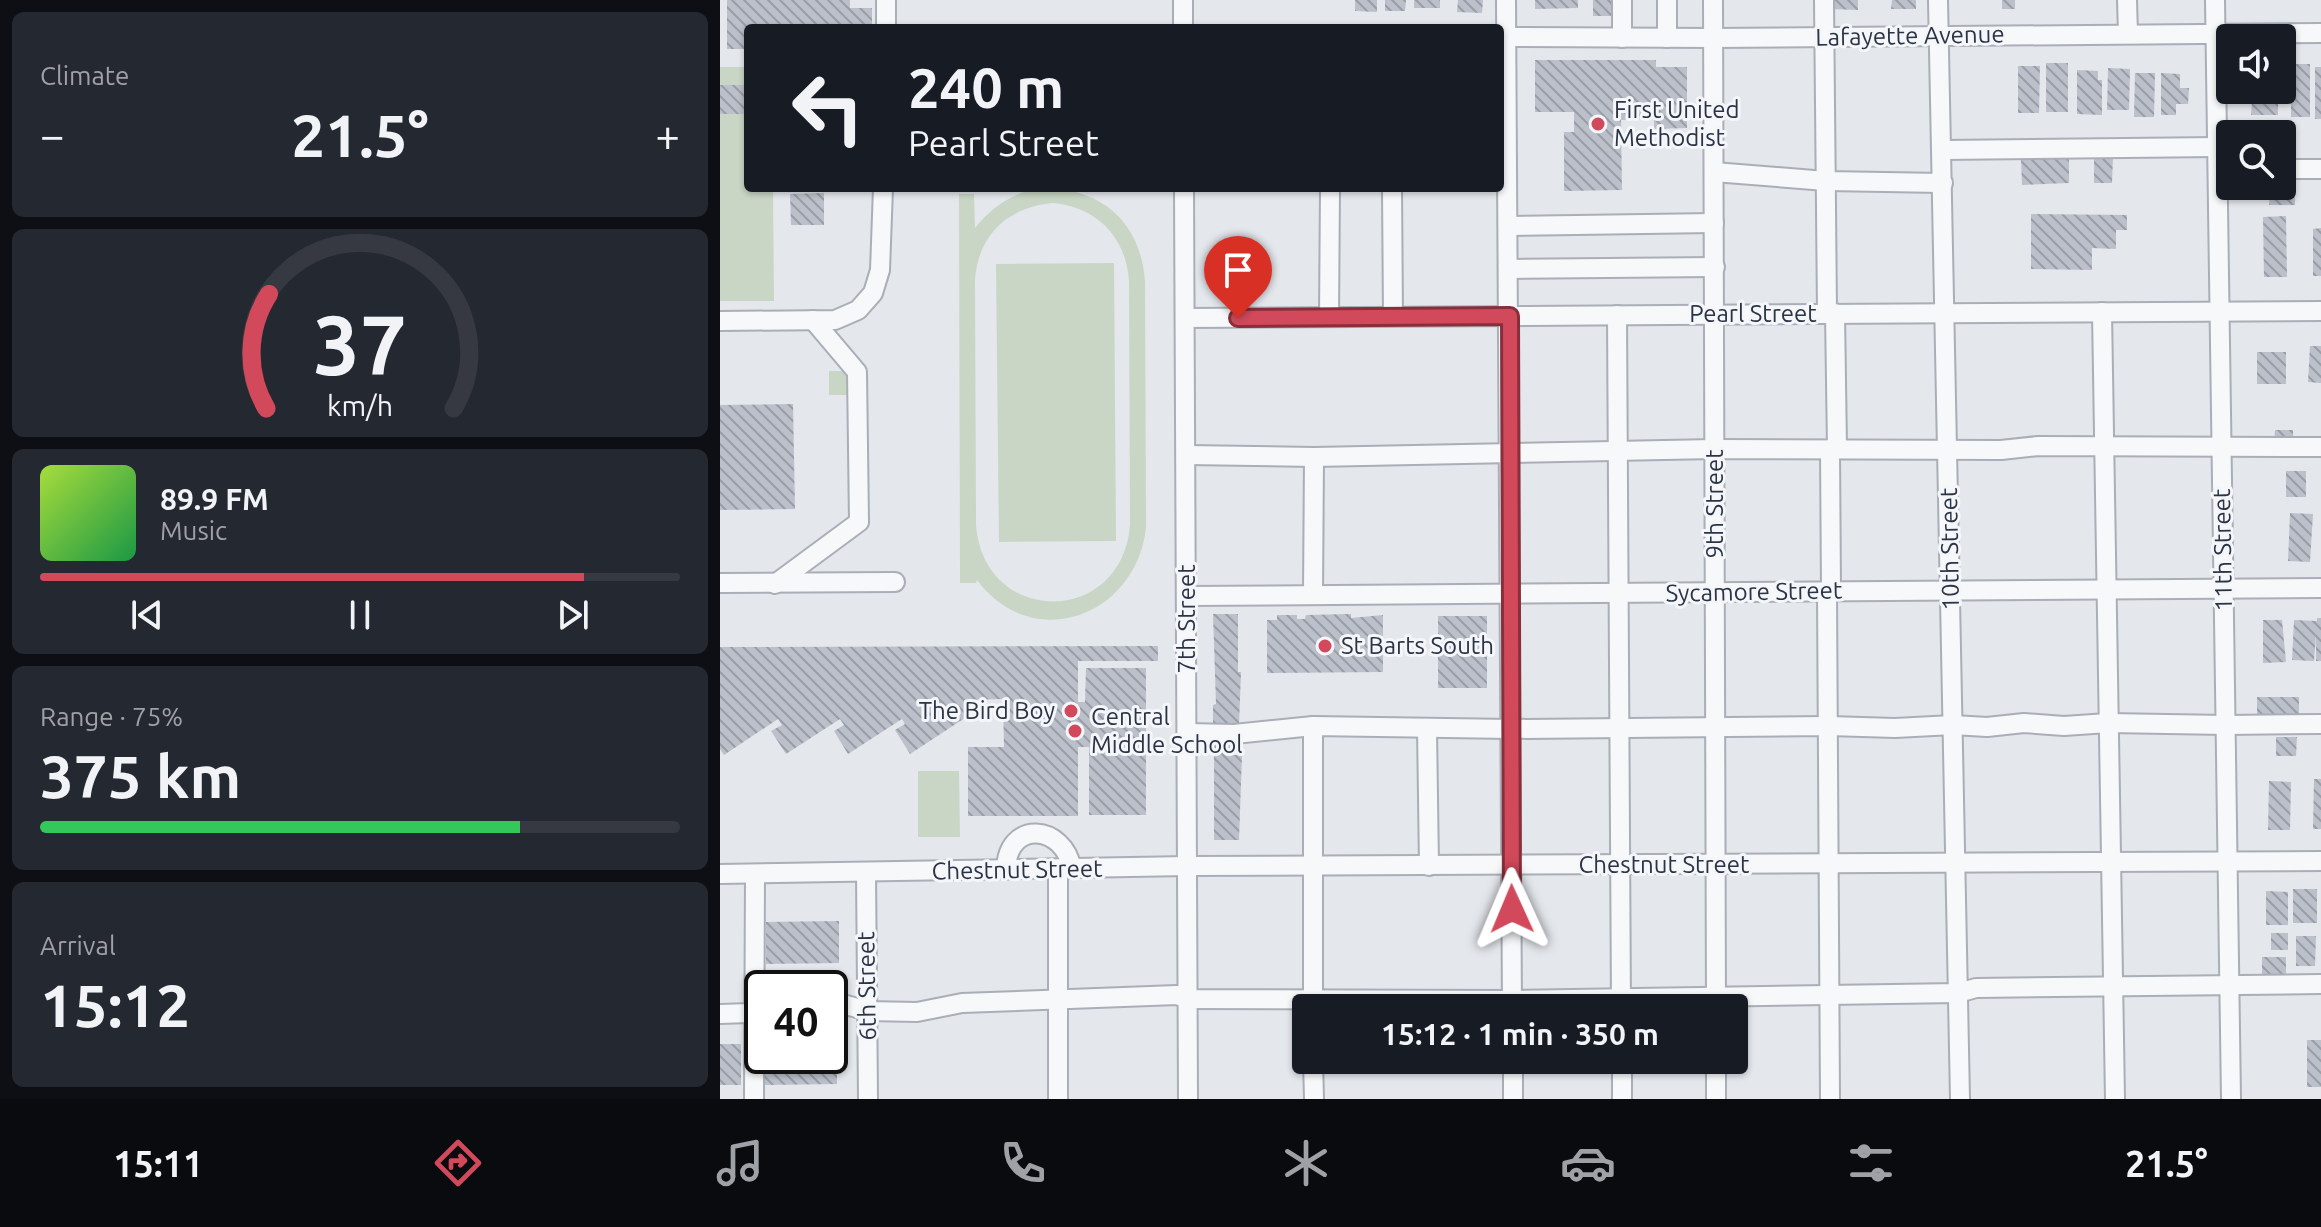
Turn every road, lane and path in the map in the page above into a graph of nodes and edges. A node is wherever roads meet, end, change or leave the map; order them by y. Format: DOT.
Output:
graph roads {
  1 [pos="886,0"];
  2 [pos="1183,0"];
  3 [pos="1506,0"];
  4 [pos="1622,0"];
  5 [pos="1667,0"];
  6 [pos="1713,0"];
  7 [pos="1824,0"];
  8 [pos="1938,0"];
  9 [pos="2127,0"];
  10 [pos="2215,0"];
  11 [pos="886,24"];
  12 [pos="1183,24"];
  13 [pos="1504,25"];
  14 [pos="2216,33"];
  15 [pos="2296,33"];
  16 [pos="2321,33"];
  17 [pos="2128,34"];
  18 [pos="1939,35"];
  19 [pos="1825,36"];
  20 [pos="1504,37"];
  21 [pos="1622,38"];
  22 [pos="1667,38"];
  23 [pos="1713,38"];
  24 [pos="2216,147"];
  25 [pos="1942,150"];
  26 [pos="2296,169"];
  27 [pos="2321,169"];
  28 [pos="1714,172"];
  29 [pos="1504,175"];
  30 [pos="1826,181"];
  31 [pos="1943,183"];
  32 [pos="883,192"];
  33 [pos="1184,192"];
  34 [pos="1330,192"];
  35 [pos="1392,192"];
  36 [pos="2223,200"];
  37 [pos="1714,223"];
  38 [pos="1509,226"];
  39 [pos="1715,267"];
  40 [pos="1509,269"];
  41 [pos="2321,311"];
  42 [pos="1946,312"];
  43 [pos="2102,312"];
  44 [pos="2220,312"];
  45 [pos="1831,313"];
  46 [pos="1715,314"];
  47 [pos="1617,315"];
  48 [pos="1393,316"];
  49 [pos="1510,316"];
  50 [pos="1329,317"];
  51 [pos="1185,318"];
  52 [pos="813,320"];
  53 [pos="720,321"];
  54 [pos="2103,447"];
  55 [pos="2321,447"];
  56 [pos="2222,448"];
  57 [pos="1715,449"];
  58 [pos="1834,449"];
  59 [pos="1620,450"];
  60 [pos="1948,450"];
  61 [pos="1510,452"];
  62 [pos="1186,455"];
  63 [pos="1314,457"];
  64 [pos="895,582"];
  65 [pos="720,583"];
  66 [pos="775,584"];
  67 [pos="1951,588"];
  68 [pos="2105,588"];
  69 [pos="2223,588"];
  70 [pos="2321,588"];
  71 [pos="1829,591"];
  72 [pos="1715,593"];
  73 [pos="1510,594"];
  74 [pos="1618,594"];
  75 [pos="1313,595"];
  76 [pos="1187,596"];
  77 [pos="2108,723"];
  78 [pos="2321,724"];
  79 [pos="1953,725"];
  80 [pos="2226,725"];
  81 [pos="1313,726"];
  82 [pos="1829,726"];
  83 [pos="1715,727"];
  84 [pos="1427,728"];
  85 [pos="1619,728"];
  86 [pos="1511,729"];
  87 [pos="1188,733"];
  88 [pos="2321,861"];
  89 [pos="1955,862"];
  90 [pos="2112,862"];
  91 [pos="2228,862"];
  92 [pos="1830,864"];
  93 [pos="1715,865"];
  94 [pos="1188,866"];
  95 [pos="1313,866"];
  96 [pos="1429,866"];
  97 [pos="1511,866"];
  98 [pos="1621,866"];
  99 [pos="1065,869"];
  100 [pos="1006,870"];
  101 [pos="866,873"];
  102 [pos="720,874"];
  103 [pos="755,874"];
  104 [pos="758,970"];
  105 [pos="2230,983"];
  106 [pos="2321,984"];
  107 [pos="2113,985"];
  108 [pos="1958,993"];
  109 [pos="1313,994"];
  110 [pos="1512,994"];
  111 [pos="1621,994"];
  112 [pos="1716,994"];
  113 [pos="1830,995"];
  114 [pos="1059,998"];
  115 [pos="1188,999"];
  116 [pos="1748,1000"];
  117 [pos="1292,1003"];
  118 [pos="848,1005"];
  119 [pos="867,1011"];
  120 [pos="744,1013"];
  121 [pos="720,1014"];
  122 [pos="755,1074"];
  123 [pos="1313,1074"];
  124 [pos="1513,1074"];
  125 [pos="1622,1074"];
  126 [pos="1716,1074"];
  127 [pos="754,1099"];
  128 [pos="868,1099"];
  129 [pos="1058,1099"];
  130 [pos="1188,1099"];
  131 [pos="1314,1099"];
  132 [pos="1513,1099"];
  133 [pos="1622,1099"];
  134 [pos="1716,1099"];
  135 [pos="1830,1099"];
  136 [pos="1960,1099"];
  137 [pos="2115,1099"];
  138 [pos="2231,1099"];
  1 -- 11 [label="street"];
  2 -- 12 [label="street"];
  3 -- 13 [label="street"];
  4 -- 21 [label="street"];
  5 -- 22 [label="street"];
  6 -- 23 [label="street, 9th Street"];
  7 -- 19 [label="street"];
  8 -- 18 [label="street, 10th Street"];
  9 -- 17 [label="street"];
  10 -- 14 [label="street, 11th Street"];
  14 -- 17 [label="street, Lafayette Avenue"];
  15 -- 16 [label="street, Lafayette Avenue"];
  17 -- 18 [label="street, Lafayette Avenue"];
  18 -- 19 [label="street, Lafayette Avenue"];
  18 -- 25 [label="street, 10th Street"];
  19 -- 23 [label="street, Lafayette Avenue"];
  19 -- 30 [label="street"];
  20 -- 21 [label="street, Lafayette Avenue"];
  21 -- 22 [label="street, Lafayette Avenue"];
  22 -- 23 [label="street, Lafayette Avenue"];
  23 -- 28 [label="street, 9th Street"];
  24 -- 25 [label="street"];
  25 -- 31 [label="street, 10th Street"];
  26 -- 27 [label="street"];
  28 -- 30 [label="street"];
  28 -- 37 [label="street, 9th Street"];
  29 -- 38 [label="street"];
  30 -- 31 [label="street"];
  30 -- 45 [label="street"];
  31 -- 42 [label="street, 10th Street"];
  32 -- 52 [label="street"];
  33 -- 51 [label="street, 7th Street"];
  34 -- 50 [label="street"];
  35 -- 48 [label="street"];
  36 -- 44 [label="street, 11th Street"];
  37 -- 38 [label="street"];
  37 -- 39 [label="street, 9th Street"];
  38 -- 40 [label="street"];
  39 -- 40 [label="street"];
  39 -- 46 [label="street, 9th Street"];
  40 -- 49 [label="street"];
  41 -- 44 [label="street, Pearl Street"];
  42 -- 43 [label="street, Pearl Street"];
  42 -- 45 [label="street, Pearl Street"];
  42 -- 60 [label="street, 10th Street"];
  43 -- 44 [label="street, Pearl Street"];
  43 -- 54 [label="street"];
  44 -- 56 [label="street, 11th Street"];
  45 -- 46 [label="street, Pearl Street"];
  45 -- 58 [label="street"];
  46 -- 47 [label="street, Pearl Street"];
  46 -- 57 [label="street, 9th Street"];
  47 -- 49 [label="street, Pearl Street"];
  47 -- 59 [label="street"];
  48 -- 49 [label="street, Pearl Street"];
  48 -- 50 [label="street, Pearl Street"];
  49 -- 61 [label="street"];
  50 -- 51 [label="street, Pearl Street"];
  51 -- 62 [label="street, 7th Street"];
  52 -- 53 [label="street"];
  52 -- 66 [label="street"];
  54 -- 56 [label="street"];
  54 -- 60 [label="street"];
  54 -- 68 [label="street"];
  55 -- 56 [label="street"];
  56 -- 69 [label="street, 11th Street"];
  57 -- 58 [label="street"];
  57 -- 59 [label="street"];
  57 -- 72 [label="street, 9th Street"];
  58 -- 60 [label="street"];
  58 -- 71 [label="street"];
  59 -- 61 [label="street"];
  59 -- 74 [label="street"];
  60 -- 67 [label="street, 10th Street"];
  61 -- 63 [label="street"];
  61 -- 73 [label="street"];
  62 -- 63 [label="street"];
  62 -- 76 [label="street, 7th Street"];
  63 -- 75 [label="street"];
  64 -- 66 [label="street"];
  65 -- 66 [label="street"];
  67 -- 68 [label="street, Sycamore Street"];
  67 -- 71 [label="street, Sycamore Street"];
  67 -- 79 [label="street, 10th Street"];
  68 -- 69 [label="street, Sycamore Street"];
  68 -- 77 [label="street"];
  69 -- 70 [label="street, Sycamore Street"];
  69 -- 80 [label="street, 11th Street"];
  71 -- 72 [label="street, Sycamore Street"];
  71 -- 82 [label="street"];
  72 -- 74 [label="street, Sycamore Street"];
  72 -- 83 [label="street, 9th Street"];
  73 -- 74 [label="street, Sycamore Street"];
  73 -- 75 [label="street, Sycamore Street"];
  73 -- 86 [label="street"];
  74 -- 85 [label="street"];
  75 -- 76 [label="street, Sycamore Street"];
  76 -- 87 [label="street, 7th Street"];
  77 -- 79 [label="street"];
  77 -- 80 [label="street"];
  77 -- 90 [label="street"];
  78 -- 80 [label="street"];
  79 -- 82 [label="street"];
  79 -- 89 [label="street, 10th Street"];
  80 -- 91 [label="street, 11th Street"];
  81 -- 84 [label="street"];
  81 -- 87 [label="street"];
  81 -- 95 [label="street"];
  82 -- 83 [label="street"];
  82 -- 92 [label="street"];
  83 -- 85 [label="street"];
  83 -- 93 [label="street, 9th Street"];
  84 -- 86 [label="street"];
  84 -- 96 [label="street"];
  85 -- 86 [label="street"];
  85 -- 98 [label="street"];
  86 -- 97 [label="street"];
  87 -- 94 [label="street, 7th Street"];
  88 -- 91 [label="street, Chestnut Street"];
  89 -- 90 [label="street, Chestnut Street"];
  89 -- 92 [label="street, Chestnut Street"];
  89 -- 108 [label="street, 10th Street"];
  90 -- 91 [label="street, Chestnut Street"];
  90 -- 107 [label="street"];
  91 -- 105 [label="street, 11th Street"];
  92 -- 93 [label="street, Chestnut Street"];
  92 -- 113 [label="street"];
  93 -- 98 [label="street, Chestnut Street"];
  93 -- 112 [label="street, 9th Street"];
  94 -- 95 [label="street, Chestnut Street"];
  94 -- 99 [label="street, Chestnut Street"];
  94 -- 115 [label="street, 7th Street"];
  95 -- 96 [label="street, Chestnut Street"];
  95 -- 109 [label="street"];
  96 -- 97 [label="street, Chestnut Street"];
  97 -- 98 [label="street, Chestnut Street"];
  97 -- 110 [label="street"];
  98 -- 111 [label="street"];
  99 -- 100 [label="street, Chestnut Street"];
  99 -- 100 [label="street"];
  99 -- 114 [label="street"];
  100 -- 101 [label="street, Chestnut Street"];
  101 -- 103 [label="street, Chestnut Street"];
  101 -- 119 [label="street, 6th Street"];
  102 -- 103 [label="street, Chestnut Street"];
  103 -- 104 [label="street"];
  105 -- 106 [label="street"];
  105 -- 107 [label="street"];
  105 -- 138 [label="street, 11th Street"];
  107 -- 108 [label="street"];
  107 -- 137 [label="street"];
  108 -- 113 [label="street"];
  108 -- 136 [label="street, 10th Street"];
  113 -- 116 [label="street"];
  113 -- 135 [label="street"];
  114 -- 115 [label="street"];
  114 -- 119 [label="street"];
  114 -- 129 [label="street"];
  115 -- 117 [label="street"];
  115 -- 130 [label="street, 7th Street"];
  118 -- 119 [label="street"];
  119 -- 128 [label="street, 6th Street"];
  120 -- 121 [label="street"];
  122 -- 127 [label="street"];
  123 -- 131 [label="street"];
  124 -- 132 [label="street"];
  125 -- 133 [label="street"];
  126 -- 134 [label="street"];
}
